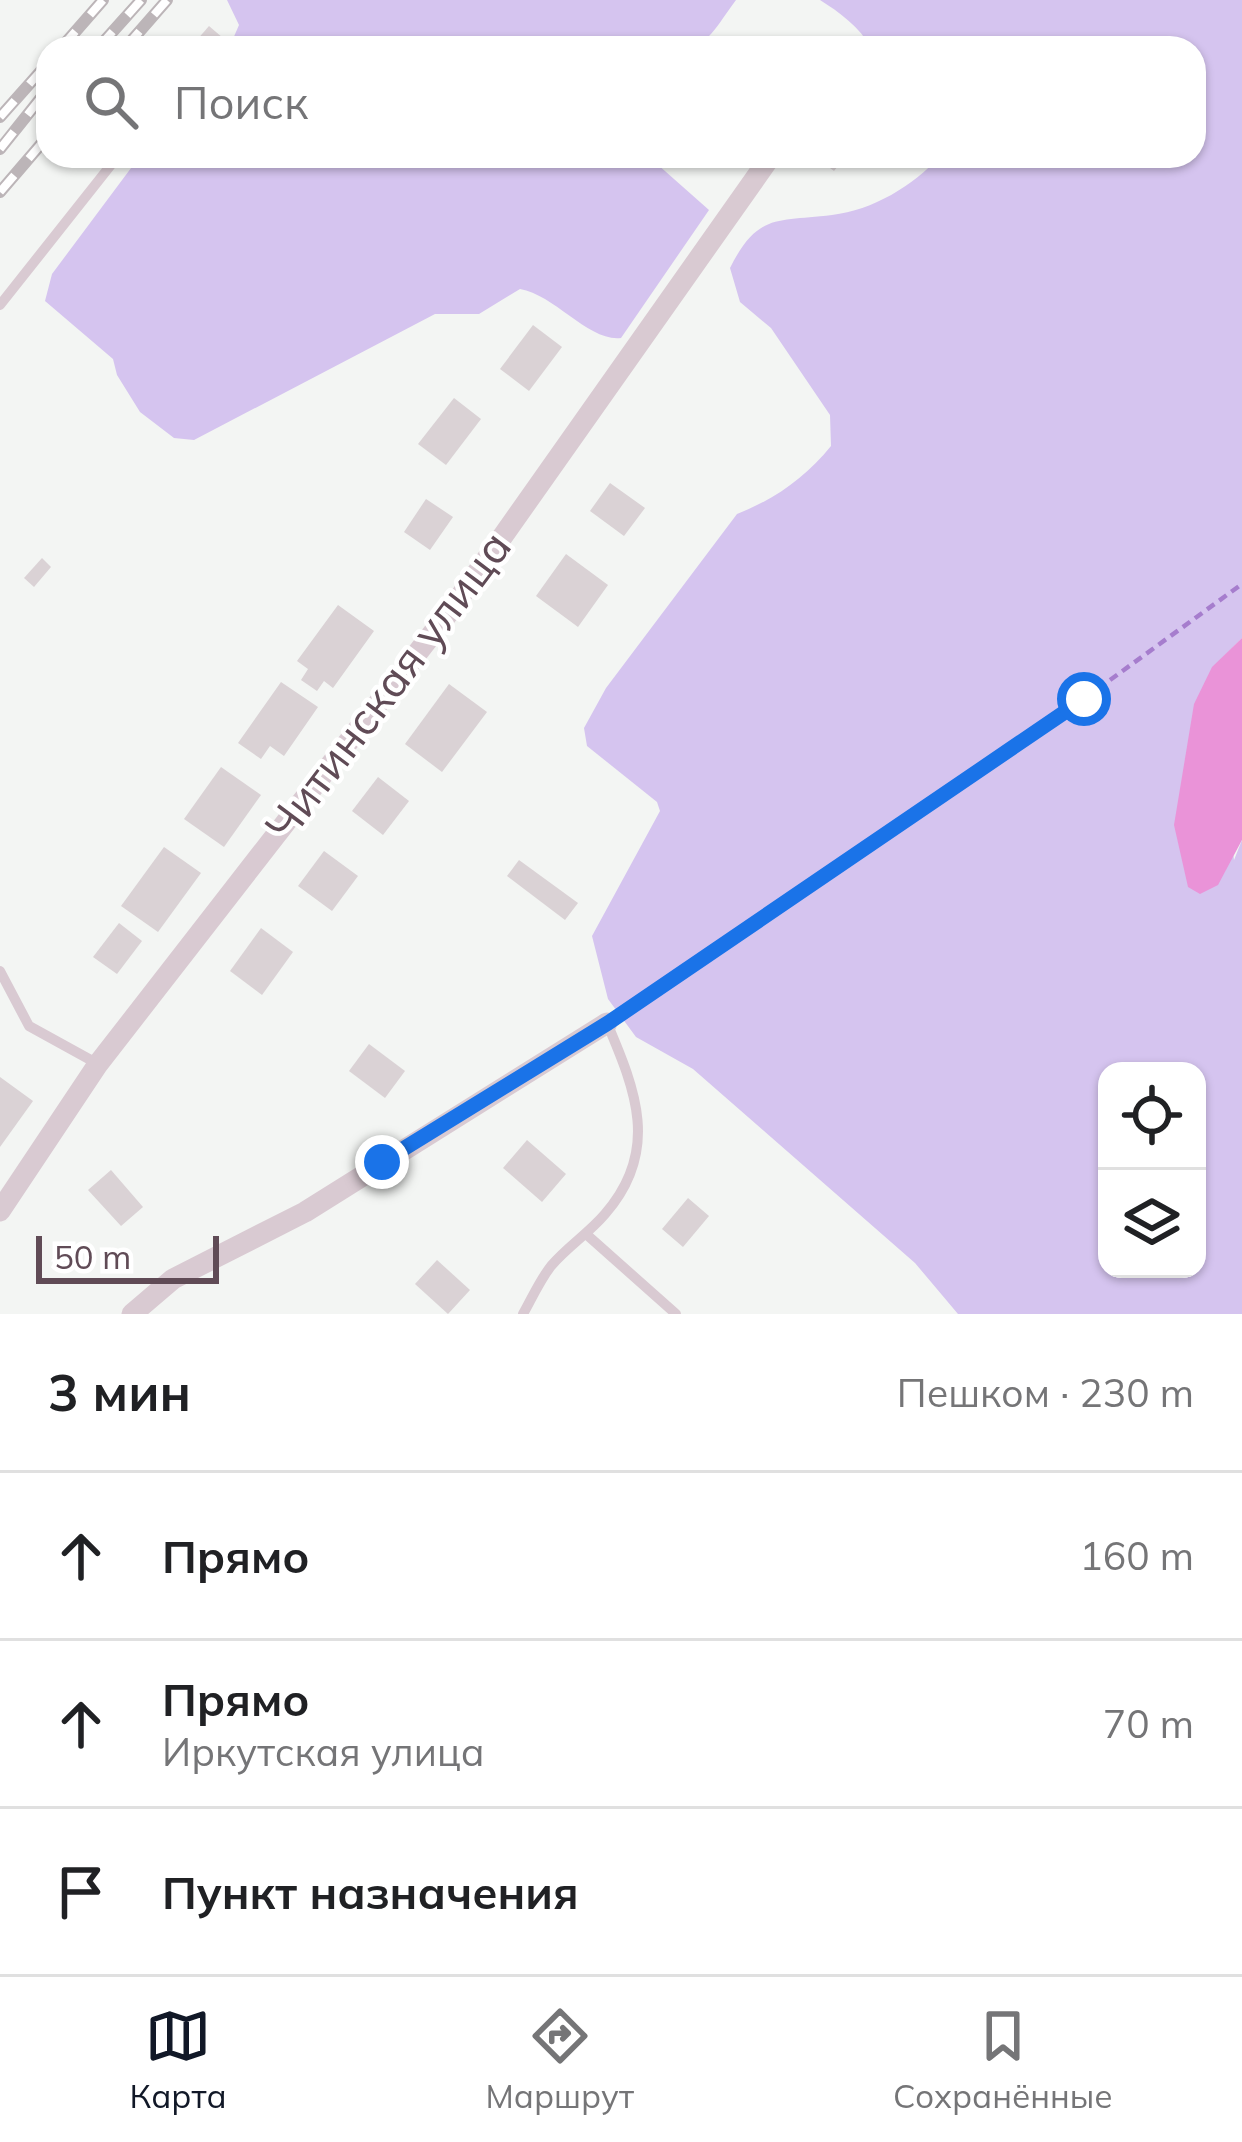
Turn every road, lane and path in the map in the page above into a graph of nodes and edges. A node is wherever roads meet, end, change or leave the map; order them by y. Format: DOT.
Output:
graph roads {
  1 [pos="108,168"];
  2 [pos="763,168"];
  3 [pos="0,305"];
  4 [pos="1242,584"];
  5 [pos="0,971"];
  6 [pos="608,1023"];
  7 [pos="98,1064"];
  8 [pos="0,1211"];
  9 [pos="586,1234"];
  10 [pos="133,1314"];
  11 [pos="523,1314"];
  12 [pos="676,1314"];
  1 -- 3 [label="lane"];
  2 -- 7 [label="street, Читинская улица"];
  4 -- 6 [label="path"];
  5 -- 7 [label="lane"];
  6 -- 9 [label="lane"];
  6 -- 10 [label="street"];
  7 -- 8 [label="street, Читинская улица"];
  9 -- 11 [label="lane"];
  9 -- 12 [label="lane"];
}
